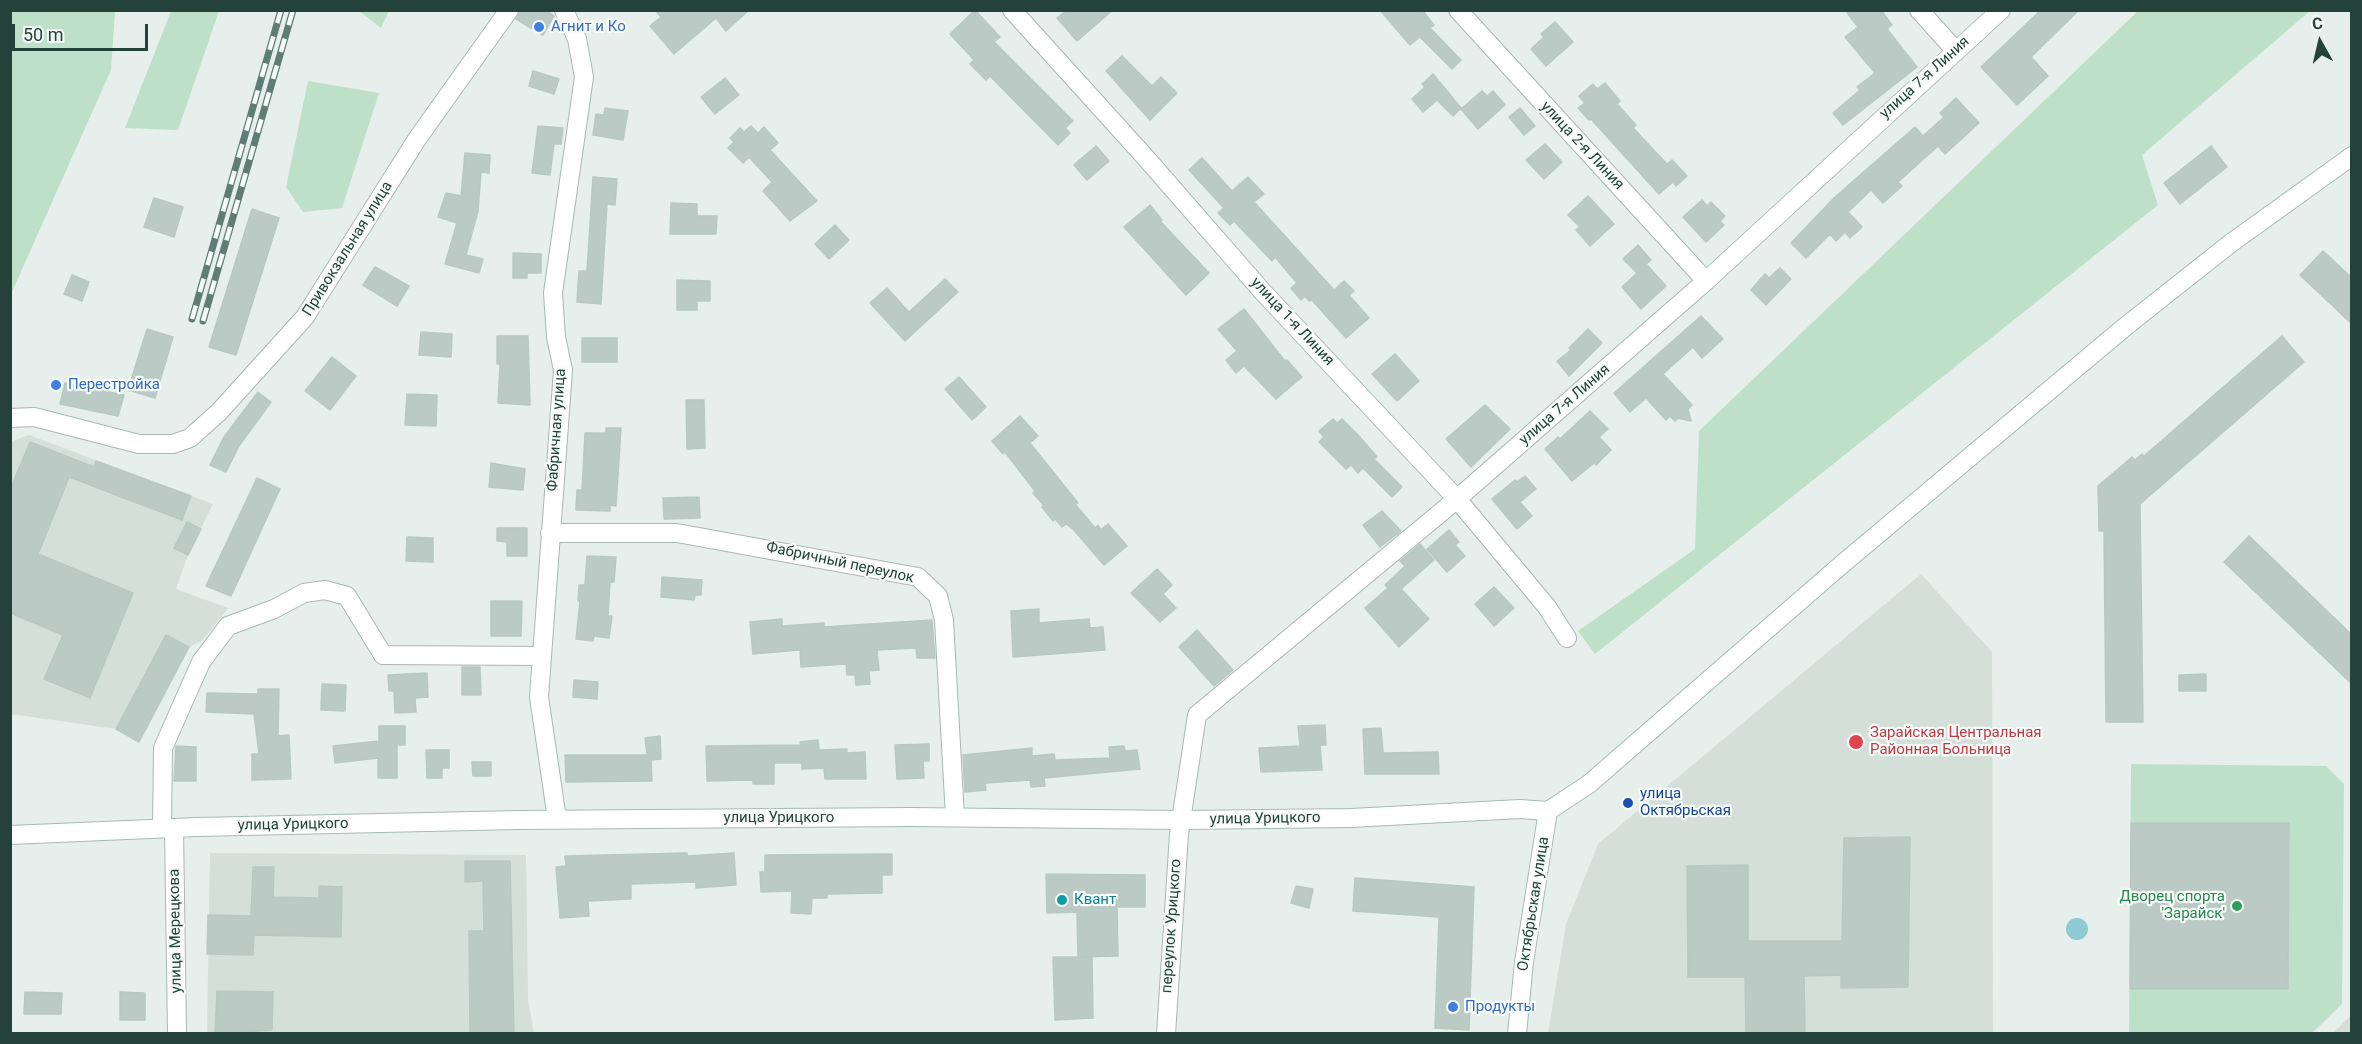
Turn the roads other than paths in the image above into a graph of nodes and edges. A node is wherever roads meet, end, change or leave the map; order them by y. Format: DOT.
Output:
graph roads {
  1 [pos="509,10"];
  2 [pos="564,10"];
  3 [pos="1012,10"];
  4 [pos="1458,10"];
  5 [pos="1919,10"];
  6 [pos="2001,10"];
  7 [pos="1955,50"];
  8 [pos="2347,166"];
  9 [pos="1706,281"];
  10 [pos="10,418"];
  11 [pos="1457,500"];
  12 [pos="550,533"];
  13 [pos="1567,638"];
  14 [pos="540,656"];
  15 [pos="1548,811"];
  16 [pos="956,817"];
  17 [pos="557,819"];
  18 [pos="1182,820"];
  19 [pos="168,828"];
  20 [pos="10,835"];
  21 [pos="177,1034"];
  22 [pos="1166,1034"];
  23 [pos="1517,1034"];
  1 -- 10 [label="street, Привокзальная улица"];
  2 -- 12 [label="street, Фабричная улица"];
  3 -- 11 [label="street, улица 1-я Линия"];
  4 -- 9 [label="street, улица 2-я Линия"];
  5 -- 7 [label="street"];
  6 -- 7 [label="street, улица 7-я Линия"];
  7 -- 9 [label="street, улица 7-я Линия"];
  8 -- 15 [label="street"];
  9 -- 11 [label="street, улица 7-я Линия"];
  11 -- 13 [label="street, улица 1-я Линия"];
  11 -- 18 [label="street, улица 7-я Линия"];
  12 -- 14 [label="street, Фабричная улица"];
  12 -- 16 [label="street, Фабричный переулок"];
  14 -- 17 [label="street, Фабричная улица"];
  14 -- 19 [label="street, улица Мерецкова"];
  15 -- 18 [label="street, улица Урицкого"];
  15 -- 23 [label="street, Октябрьская улица"];
  16 -- 17 [label="street, улица Урицкого"];
  16 -- 18 [label="street, улица Урицкого"];
  17 -- 19 [label="street, улица Урицкого"];
  18 -- 22 [label="street, переулок Урицкого"];
  19 -- 20 [label="street, улица Урицкого"];
  19 -- 21 [label="street, улица Мерецкова"];
}
